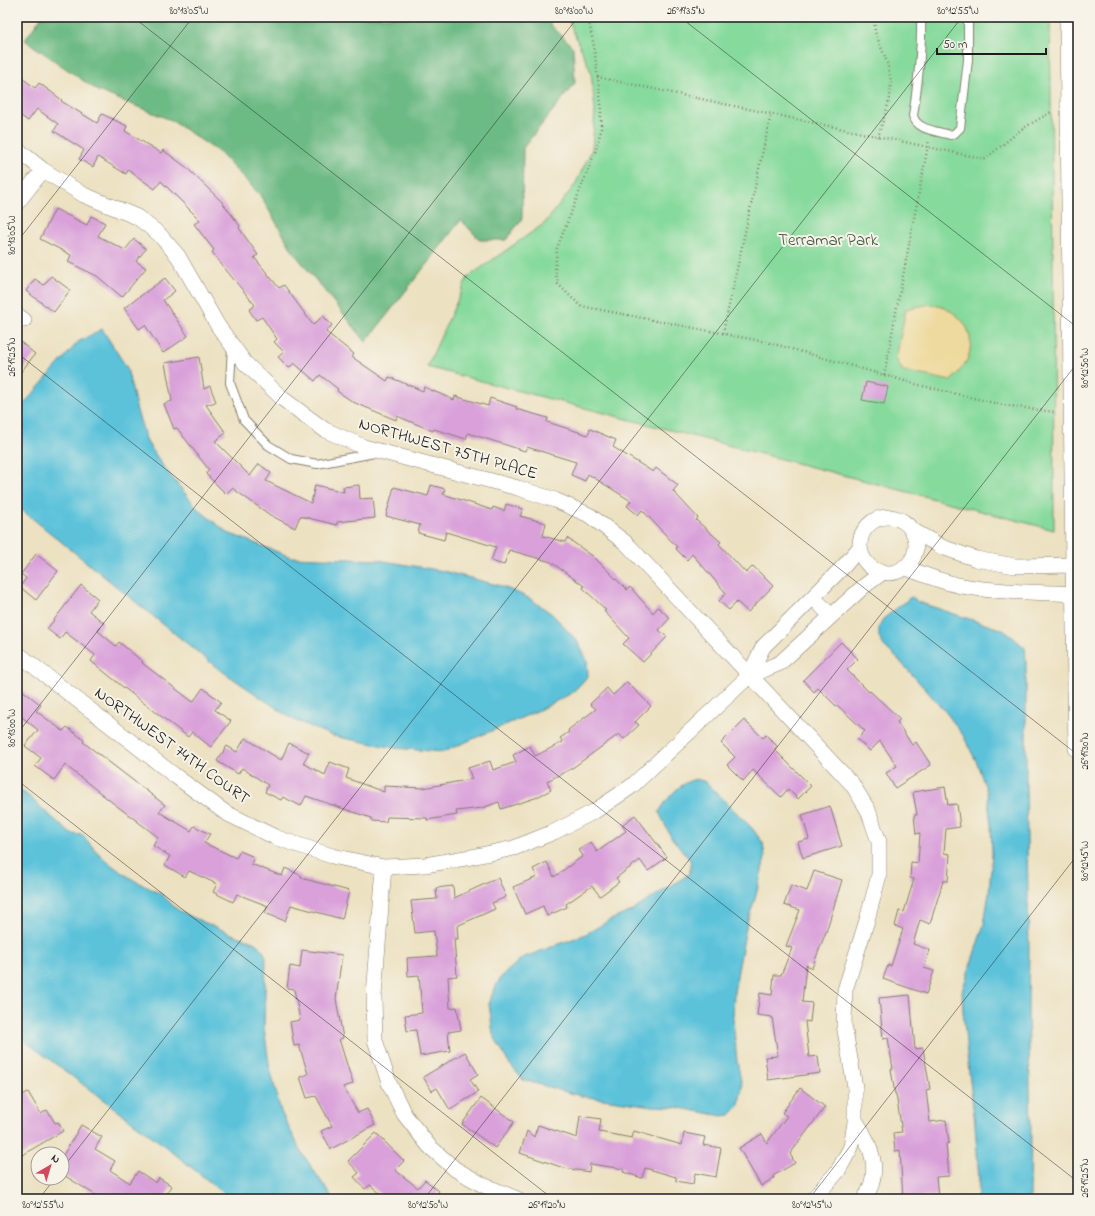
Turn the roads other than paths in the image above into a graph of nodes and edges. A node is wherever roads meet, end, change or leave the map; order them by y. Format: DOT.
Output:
graph roads {
  1 [pos="921,17"];
  2 [pos="968,17"];
  3 [pos="1069,17"];
  4 [pos="17,149"];
  5 [pos="43,170"];
  6 [pos="17,203"];
  7 [pos="232,346"];
  8 [pos="379,452"];
  9 [pos="912,530"];
  10 [pos="860,547"];
  11 [pos="1076,565"];
  12 [pos="904,567"];
  13 [pos="883,572"];
  14 [pos="1076,594"];
  15 [pos="813,597"];
  16 [pos="831,616"];
  17 [pos="17,653"];
  18 [pos="749,676"];
  19 [pos="1078,748"];
  20 [pos="384,867"];
  21 [pos="855,1120"];
  22 [pos="815,1197"];
  23 [pos="517,1199"];
  24 [pos="864,1199"];
  1 -- 2 [label="lane"];
  3 -- 11 [label="street"];
  4 -- 5 [label="street, NORTHWEST 75TH PLACE"];
  5 -- 6 [label="street"];
  5 -- 7 [label="street, NORTHWEST 75TH PLACE"];
  7 -- 8 [label="street, NORTHWEST 75TH PLACE"];
  7 -- 8 [label="lane"];
  8 -- 18 [label="street, NORTHWEST 75TH PLACE"];
  9 -- 10 [label="street"];
  9 -- 11 [label="street"];
  9 -- 12 [label="street"];
  10 -- 13 [label="street"];
  10 -- 15 [label="street"];
  11 -- 14 [label="street"];
  12 -- 13 [label="street"];
  12 -- 14 [label="street"];
  13 -- 16 [label="street"];
  14 -- 19 [label="street"];
  15 -- 16 [label="street"];
  15 -- 18 [label="street"];
  16 -- 18 [label="street"];
  17 -- 20 [label="street, NORTHWEST 74TH COURT"];
  18 -- 20 [label="street, NORTHWEST 74TH COURT"];
  18 -- 21 [label="street, NORTHWEST 75TH PLACE"];
  20 -- 23 [label="street"];
  21 -- 22 [label="street, NORTHWEST 75TH PLACE"];
  21 -- 24 [label="street"];
}
